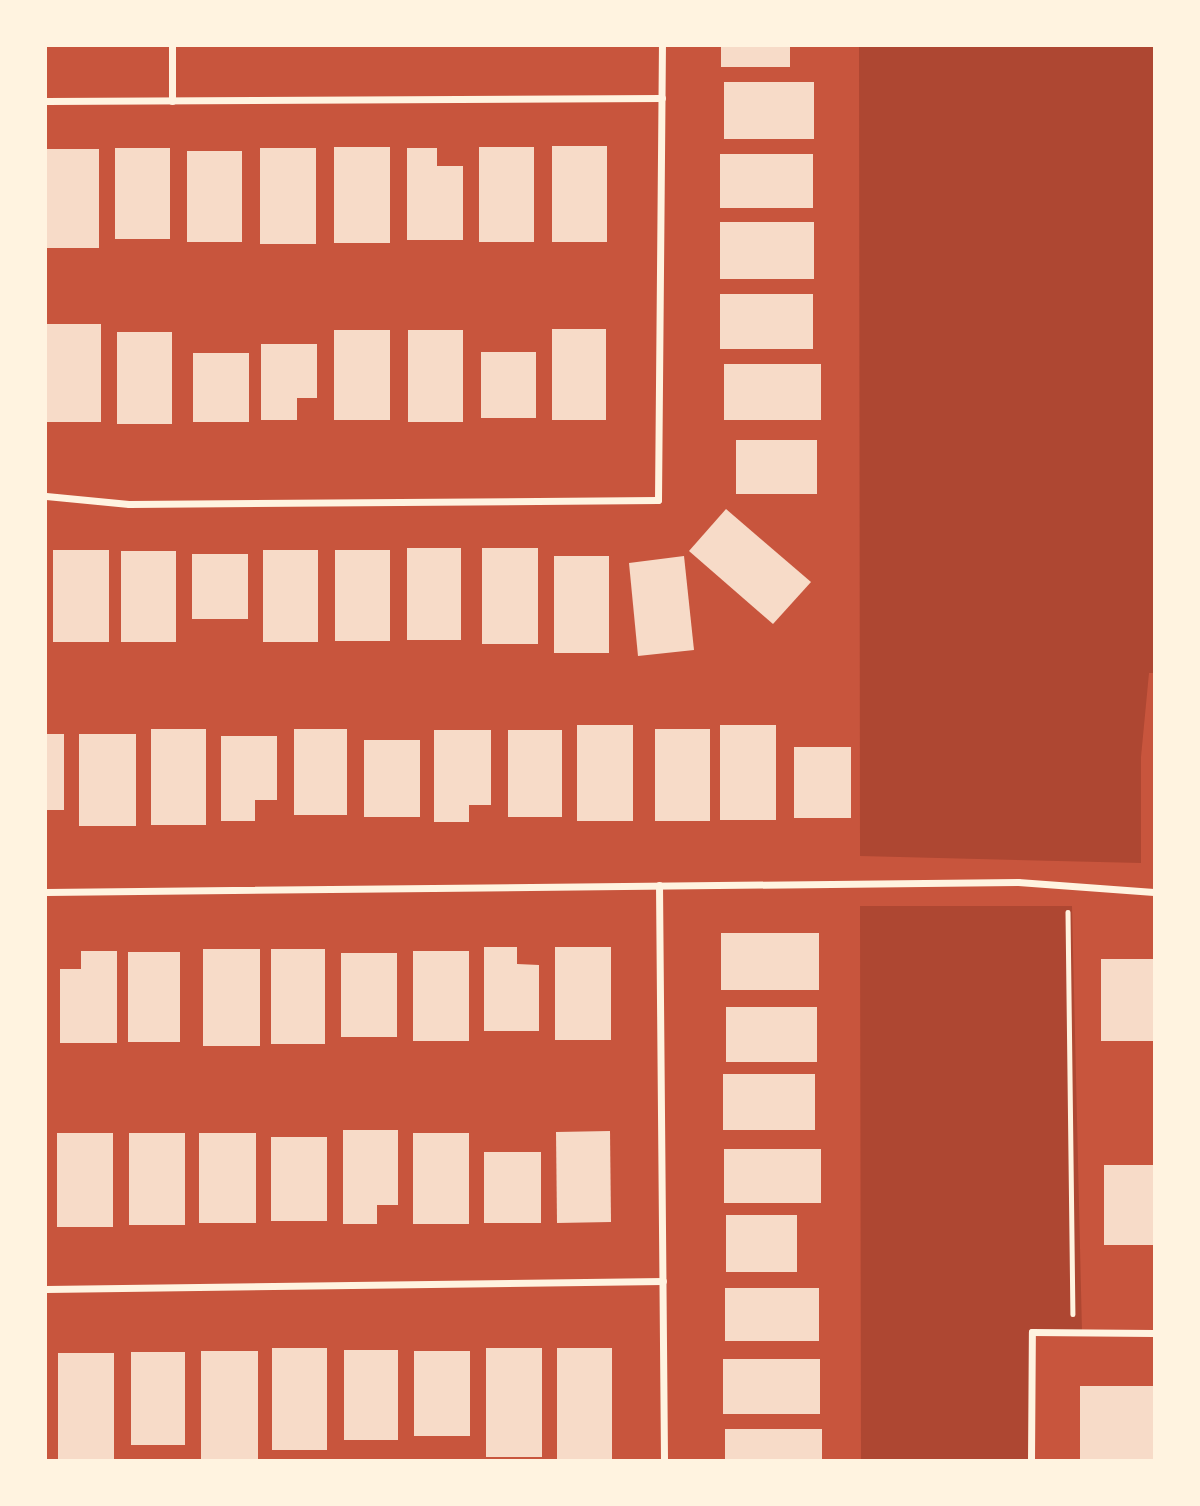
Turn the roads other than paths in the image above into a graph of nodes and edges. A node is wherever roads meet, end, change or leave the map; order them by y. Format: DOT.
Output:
graph roads {
  1 [pos="172,46"];
  2 [pos="662,46"];
  3 [pos="662,98"];
  4 [pos="46,101"];
  5 [pos="172,101"];
  6 [pos="46,496"];
  7 [pos="659,885"];
  8 [pos="46,892"];
  9 [pos="1154,892"];
  10 [pos="663,1281"];
  11 [pos="46,1289"];
  12 [pos="1154,1333"];
  13 [pos="664,1461"];
  14 [pos="1031,1461"];
  1 -- 5 [label="street"];
  2 -- 3 [label="street"];
  3 -- 5 [label="street"];
  3 -- 6 [label="street"];
  4 -- 5 [label="street"];
  7 -- 8 [label="street"];
  7 -- 9 [label="street"];
  7 -- 10 [label="street"];
  10 -- 11 [label="street"];
  10 -- 13 [label="street"];
  12 -- 14 [label="street"];
}
